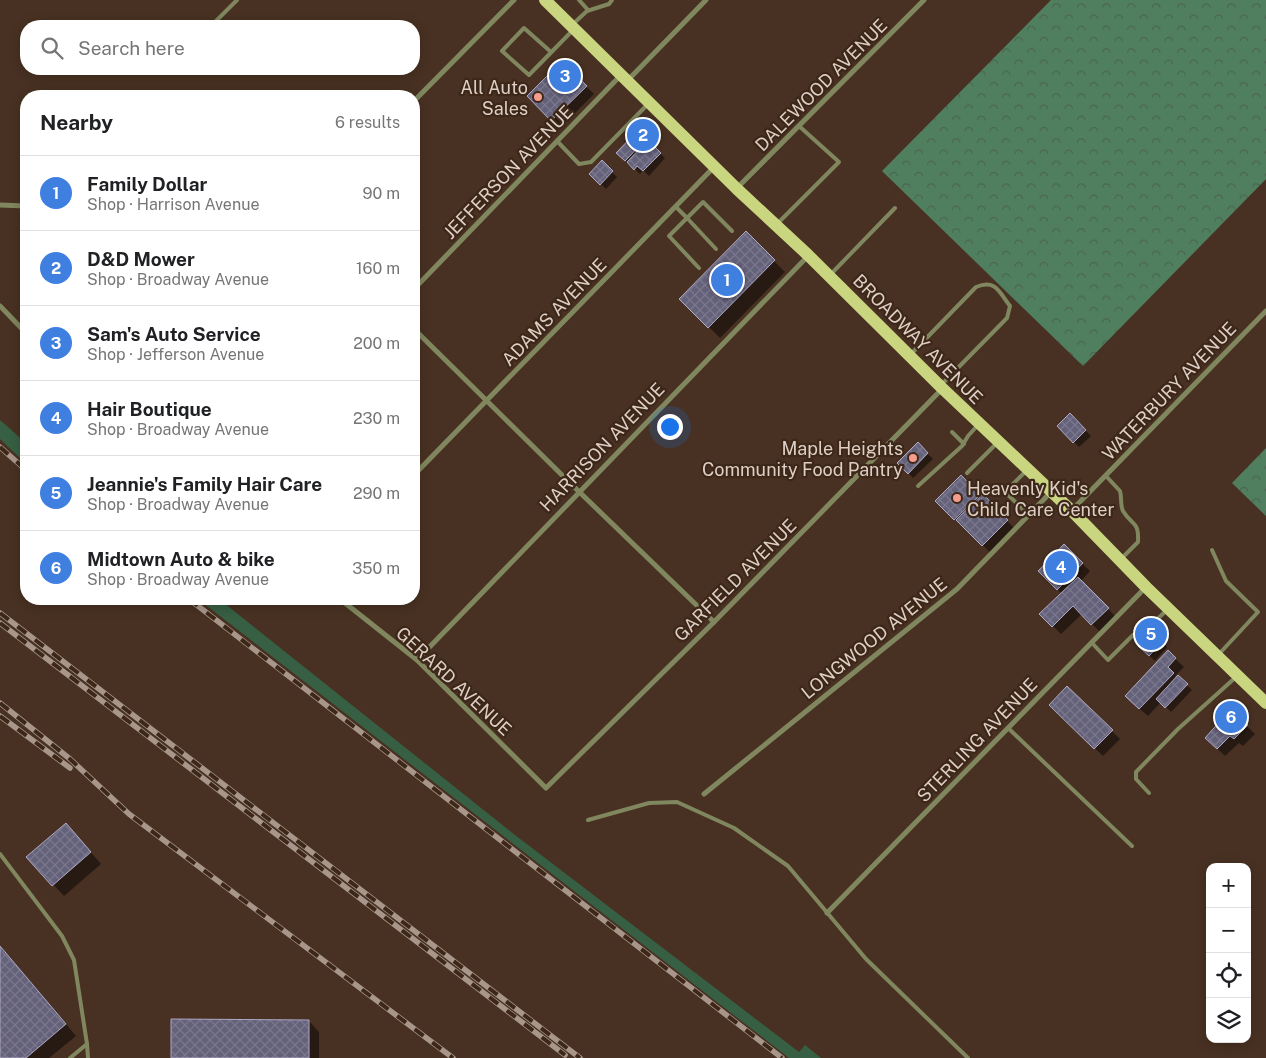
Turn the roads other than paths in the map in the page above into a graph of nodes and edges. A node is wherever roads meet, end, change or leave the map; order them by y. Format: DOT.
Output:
graph roads {
  1 [pos="238,0"];
  2 [pos="514,0"];
  3 [pos="545,0"];
  4 [pos="579,0"];
  5 [pos="612,0"];
  6 [pos="706,0"];
  7 [pos="924,0"];
  8 [pos="588,10"];
  9 [pos="217,20"];
  10 [pos="573,27"];
  11 [pos="551,52"];
  12 [pos="625,77"];
  13 [pos="420,95"];
  14 [pos="650,102"];
  15 [pos="799,126"];
  16 [pos="557,141"];
  17 [pos="715,167"];
  18 [pos="737,189"];
  19 [pos="0,205"];
  20 [pos="20,206"];
  21 [pos="676,207"];
  22 [pos="894,208"];
  23 [pos="687,218"];
  24 [pos="776,225"];
  25 [pos="732,231"];
  26 [pos="716,249"];
  27 [pos="808,255"];
  28 [pos="700,268"];
  29 [pos="829,276"];
  30 [pos="420,283"];
  31 [pos="0,306"];
  32 [pos="1266,311"];
  33 [pos="20,327"];
  34 [pos="420,335"];
  35 [pos="910,356"];
  36 [pos="941,387"];
  37 [pos="487,400"];
  38 [pos="979,423"];
  39 [pos="952,432"];
  40 [pos="998,441"];
  41 [pos="964,444"];
  42 [pos="420,469"];
  43 [pos="1028,469"];
  44 [pos="967,473"];
  45 [pos="1106,476"];
  46 [pos="918,486"];
  47 [pos="579,491"];
  48 [pos="1052,492"];
  49 [pos="1072,511"];
  50 [pos="1029,515"];
  51 [pos="1212,550"];
  52 [pos="1120,560"];
  53 [pos="1146,587"];
  54 [pos="348,605"];
  55 [pos="1169,609"];
  56 [pos="714,622"];
  57 [pos="1092,643"];
  58 [pos="1218,656"];
  59 [pos="417,660"];
  60 [pos="1238,675"];
  61 [pos="1266,703"];
  62 [pos="1008,728"];
  63 [pos="546,788"];
  64 [pos="1149,793"];
  65 [pos="704,794"];
  66 [pos="588,820"];
  67 [pos="1132,846"];
  68 [pos="0,854"];
  69 [pos="827,912"];
  70 [pos="87,1044"];
  71 [pos="70,1058"];
  72 [pos="88,1058"];
  73 [pos="968,1058"];
  1 -- 9 [label="lane"];
  2 -- 13 [label="street"];
  3 -- 10 [label="main road, BROADWAY AVENUE"];
  4 -- 8 [label="lane"];
  5 -- 8 [label="lane"];
  6 -- 12 [label="street, JEFFERSON AVENUE"];
  7 -- 15 [label="street, DALEWOOD AVENUE"];
  8 -- 10 [label="lane"];
  10 -- 11 [label="lane"];
  10 -- 12 [label="main road, BROADWAY AVENUE"];
  11 -- 11 [label="lane"];
  12 -- 14 [label="main road, BROADWAY AVENUE"];
  12 -- 16 [label="street, JEFFERSON AVENUE"];
  14 -- 16 [label="lane"];
  14 -- 17 [label="main road, BROADWAY AVENUE"];
  15 -- 18 [label="street, DALEWOOD AVENUE"];
  15 -- 24 [label="lane"];
  16 -- 30 [label="street, JEFFERSON AVENUE"];
  17 -- 18 [label="main road, BROADWAY AVENUE"];
  17 -- 21 [label="street, ADAMS AVENUE"];
  18 -- 24 [label="main road, BROADWAY AVENUE"];
  19 -- 20 [label="street"];
  21 -- 23 [label="lane"];
  21 -- 37 [label="street, ADAMS AVENUE"];
  22 -- 29 [label="lane"];
  23 -- 25 [label="lane"];
  23 -- 26 [label="lane"];
  23 -- 28 [label="lane"];
  24 -- 27 [label="main road, BROADWAY AVENUE"];
  27 -- 29 [label="main road, BROADWAY AVENUE"];
  27 -- 47 [label="street, HARRISON AVENUE"];
  29 -- 35 [label="main road, BROADWAY AVENUE"];
  31 -- 33 [label="street"];
  32 -- 45 [label="street, WATERBURY AVENUE"];
  34 -- 37 [label="street"];
  35 -- 36 [label="main road, BROADWAY AVENUE"];
  35 -- 36 [label="lane"];
  36 -- 38 [label="main road, BROADWAY AVENUE"];
  36 -- 56 [label="street, GARFIELD AVENUE"];
  37 -- 42 [label="street, ADAMS AVENUE"];
  37 -- 47 [label="street"];
  38 -- 40 [label="main road, BROADWAY AVENUE"];
  38 -- 41 [label="lane"];
  39 -- 41 [label="lane"];
  40 -- 43 [label="main road, BROADWAY AVENUE"];
  40 -- 44 [label="lane"];
  41 -- 46 [label="lane"];
  43 -- 48 [label="main road, BROADWAY AVENUE"];
  43 -- 50 [label="lane"];
  45 -- 49 [label="street, WATERBURY AVENUE"];
  45 -- 52 [label="lane"];
  47 -- 56 [label="street"];
  47 -- 59 [label="street, HARRISON AVENUE"];
  48 -- 49 [label="main road, BROADWAY AVENUE"];
  48 -- 50 [label="street, LONGWOOD AVENUE"];
  49 -- 52 [label="main road, BROADWAY AVENUE"];
  50 -- 65 [label="street, LONGWOOD AVENUE"];
  51 -- 58 [label="lane"];
  52 -- 53 [label="main road, BROADWAY AVENUE"];
  53 -- 55 [label="main road, BROADWAY AVENUE"];
  53 -- 57 [label="street, STERLING AVENUE"];
  54 -- 59 [label="street, GERARD AVENUE"];
  55 -- 57 [label="lane"];
  55 -- 58 [label="main road, BROADWAY AVENUE"];
  56 -- 63 [label="street, GARFIELD AVENUE"];
  57 -- 62 [label="street, STERLING AVENUE"];
  58 -- 60 [label="main road, BROADWAY AVENUE"];
  59 -- 63 [label="street, GERARD AVENUE"];
  60 -- 61 [label="main road, BROADWAY AVENUE"];
  60 -- 64 [label="lane"];
  62 -- 67 [label="lane"];
  62 -- 69 [label="street, STERLING AVENUE"];
  66 -- 69 [label="lane"];
  68 -- 70 [label="lane"];
  69 -- 73 [label="lane"];
  70 -- 71 [label="lane"];
  70 -- 72 [label="lane"];
}
